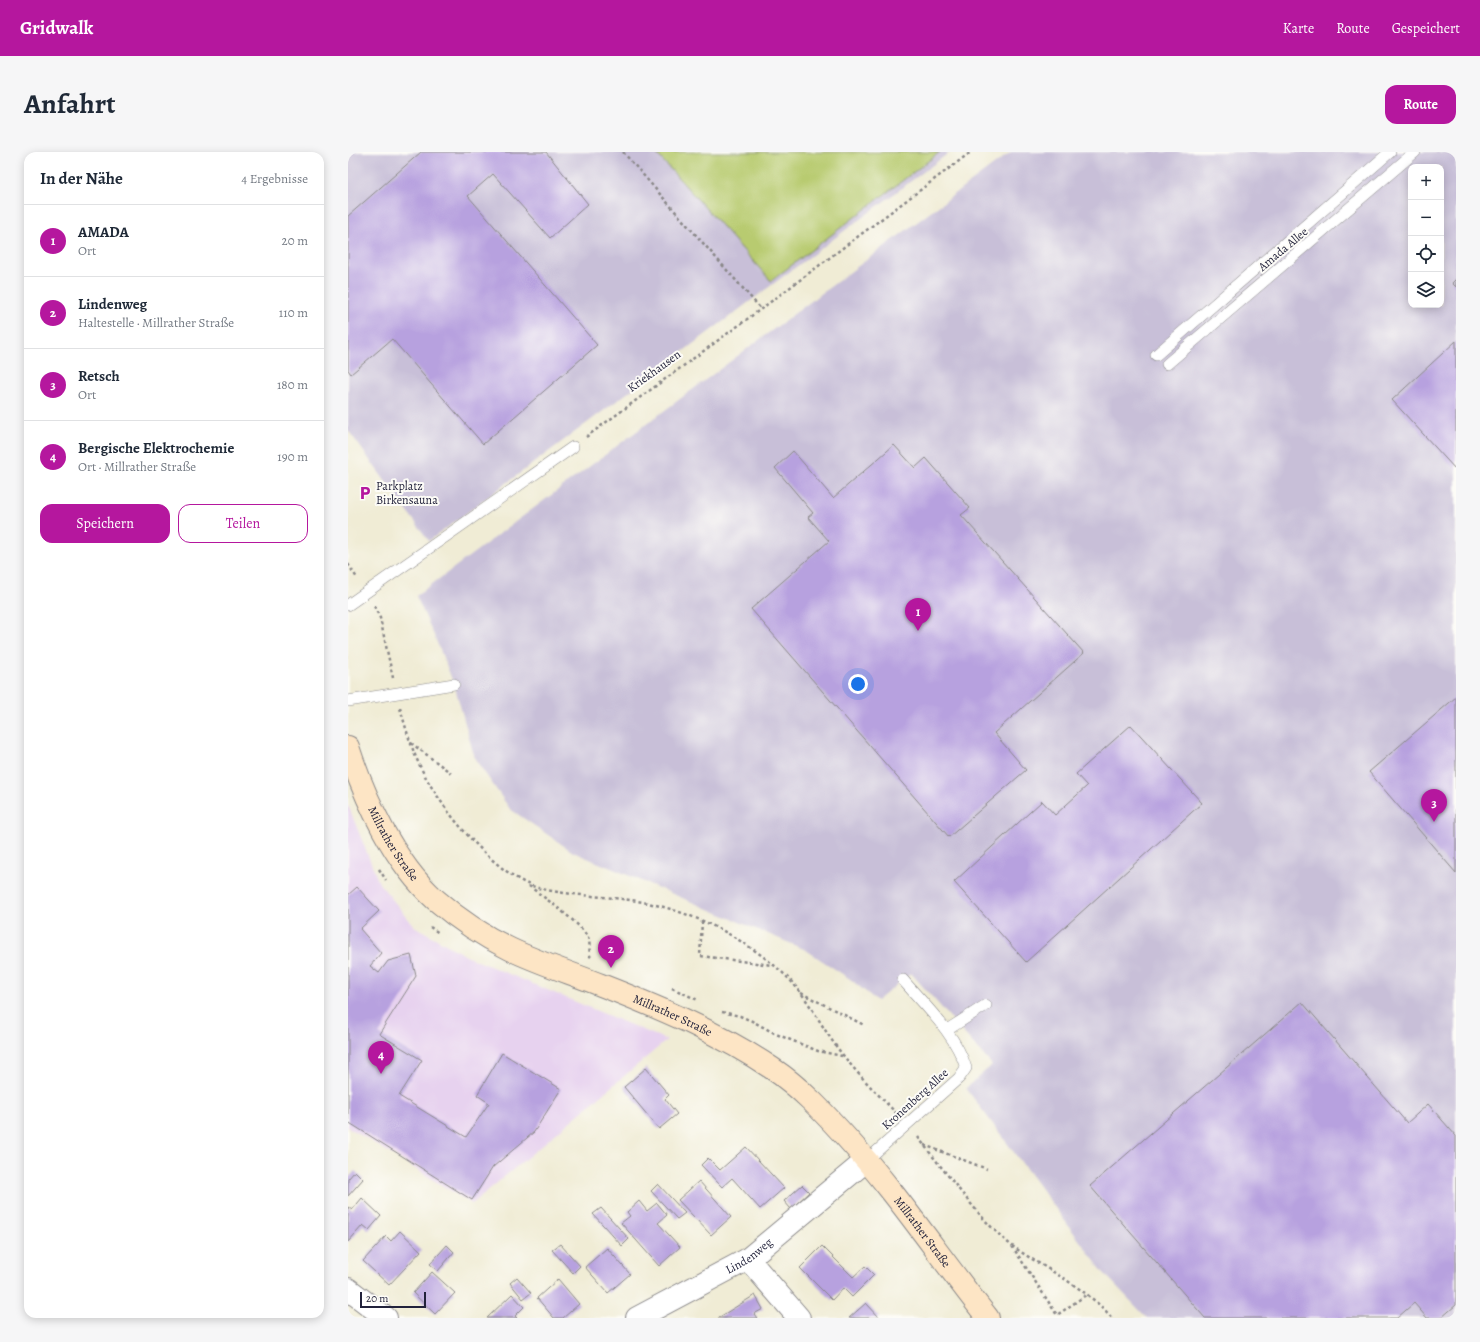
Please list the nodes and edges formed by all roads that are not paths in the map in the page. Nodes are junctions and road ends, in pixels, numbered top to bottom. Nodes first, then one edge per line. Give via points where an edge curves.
1 (1390, 152) edge
2 (1415, 152) edge
3 (1156, 355) dead end
4 (1167, 364) dead end
5 (573, 447) road end
6 (348, 605) edge
7 (454, 684) dead end
8 (348, 701) edge
9 (348, 746) edge
10 (903, 980) dead end
11 (986, 1005) dead end
12 (947, 1030) junction
13 (867, 1160) junction
14 (748, 1259) junction
15 (348, 1289) edge
16 (386, 1318) edge
17 (637, 1318) edge
18 (799, 1318) edge
19 (988, 1318) edge

1 - 3 lane, Amada Allee
2 - 4 lane, Amada Allee
5 - 6 lane
7 - 8 lane
9 - 13 main road, Millrather Straße via 367,798 394,848 411,873 451,912 511,950 616,991 726,1040 774,1070 801,1091
10 - 12 lane
11 - 12 lane
12 - 13 lane, Kronenberg Allee via 963,1057 966,1068 959,1078
13 - 14 street, Lindenweg
13 - 19 main road, Millrather Straße
14 - 17 street, Lindenweg
14 - 18 street
15 - 16 street

